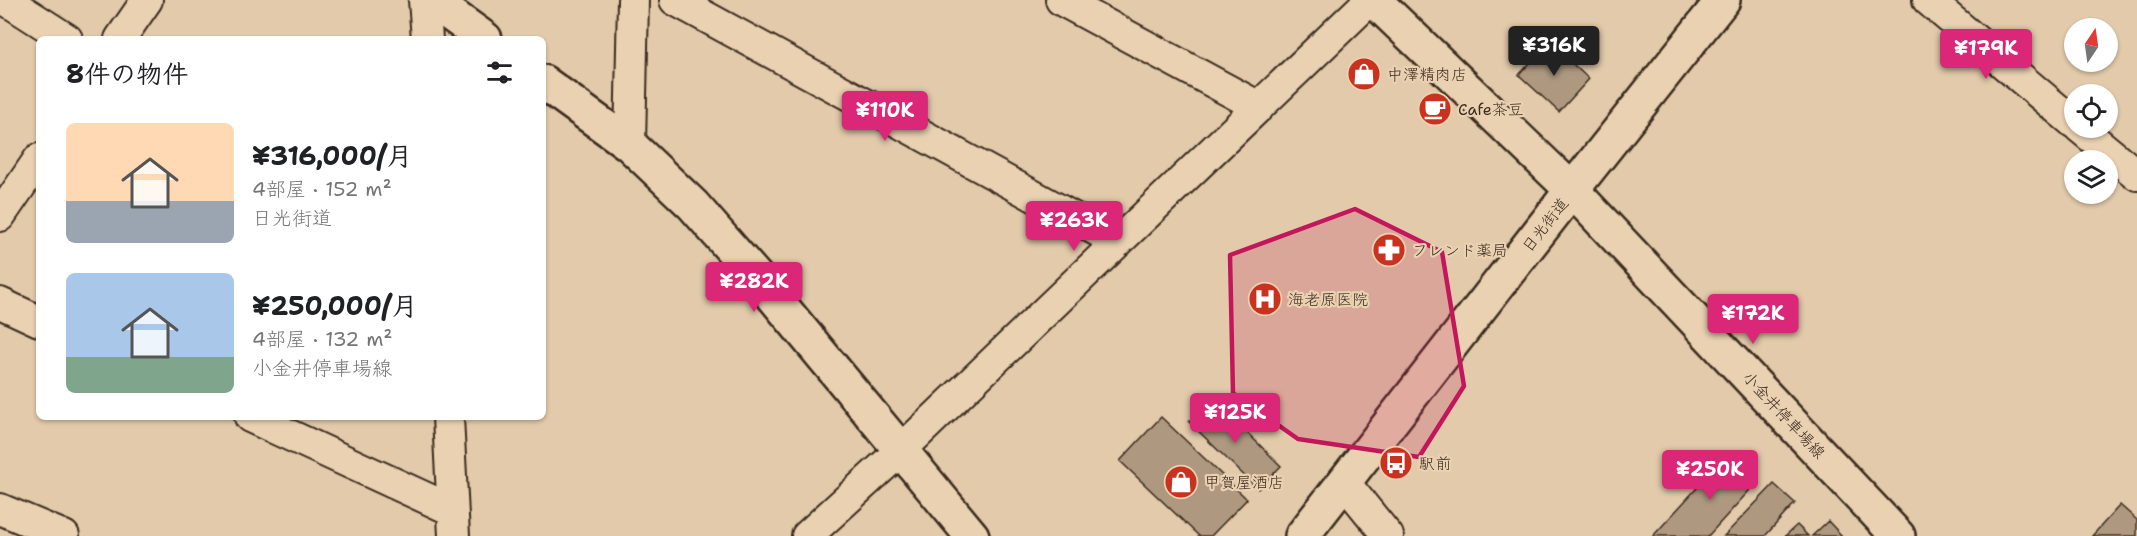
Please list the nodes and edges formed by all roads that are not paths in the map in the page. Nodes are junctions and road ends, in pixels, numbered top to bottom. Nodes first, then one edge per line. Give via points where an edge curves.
1 (6, 0) edge
2 (147, 0) edge
3 (424, 0) edge
4 (431, 0) edge
5 (633, 0) edge
6 (675, 0) edge
7 (1061, 0) edge
8 (1372, 0) edge
9 (1723, 0) edge
10 (1928, 0) edge
11 (62, 36) edge
12 (122, 36) edge
13 (427, 36) edge
14 (480, 36) edge
15 (546, 84) edge
16 (1259, 106) junction
17 (2064, 115) edge
18 (2092, 138) edge
19 (630, 145) junction
20 (36, 163) edge
21 (2137, 175) edge
22 (1572, 190) junction
23 (0, 216) edge
24 (1118, 242) junction
25 (0, 303) edge
26 (36, 320) edge
27 (256, 420) edge
28 (448, 420) edge
29 (900, 452) junction
30 (1345, 483) junction
31 (0, 509) edge
32 (453, 523) edge
33 (63, 536) edge
34 (807, 536) edge
35 (972, 536) edge
36 (1302, 536) edge
37 (1388, 536) edge
38 (1898, 536) edge

1 - 11 street
2 - 12 street
3 - 13 street
4 - 14 main road
5 - 19 street
6 - 24 street
7 - 16 street
8 - 16 street
8 - 22 main road, 小金井停車場線
9 - 22 main road, 日光街道
10 - 17 street
15 - 19 main road
16 - 24 street
18 - 21 street
19 - 29 main road via 693,205 774,296
20 - 23 street
22 - 30 main road, 日光街道
22 - 38 main road, 小金井停車場線
24 - 29 street
25 - 26 street
27 - 32 street
28 - 32 street
29 - 34 street
29 - 35 main road
30 - 36 main road, 日光街道
30 - 37 street
31 - 33 street

